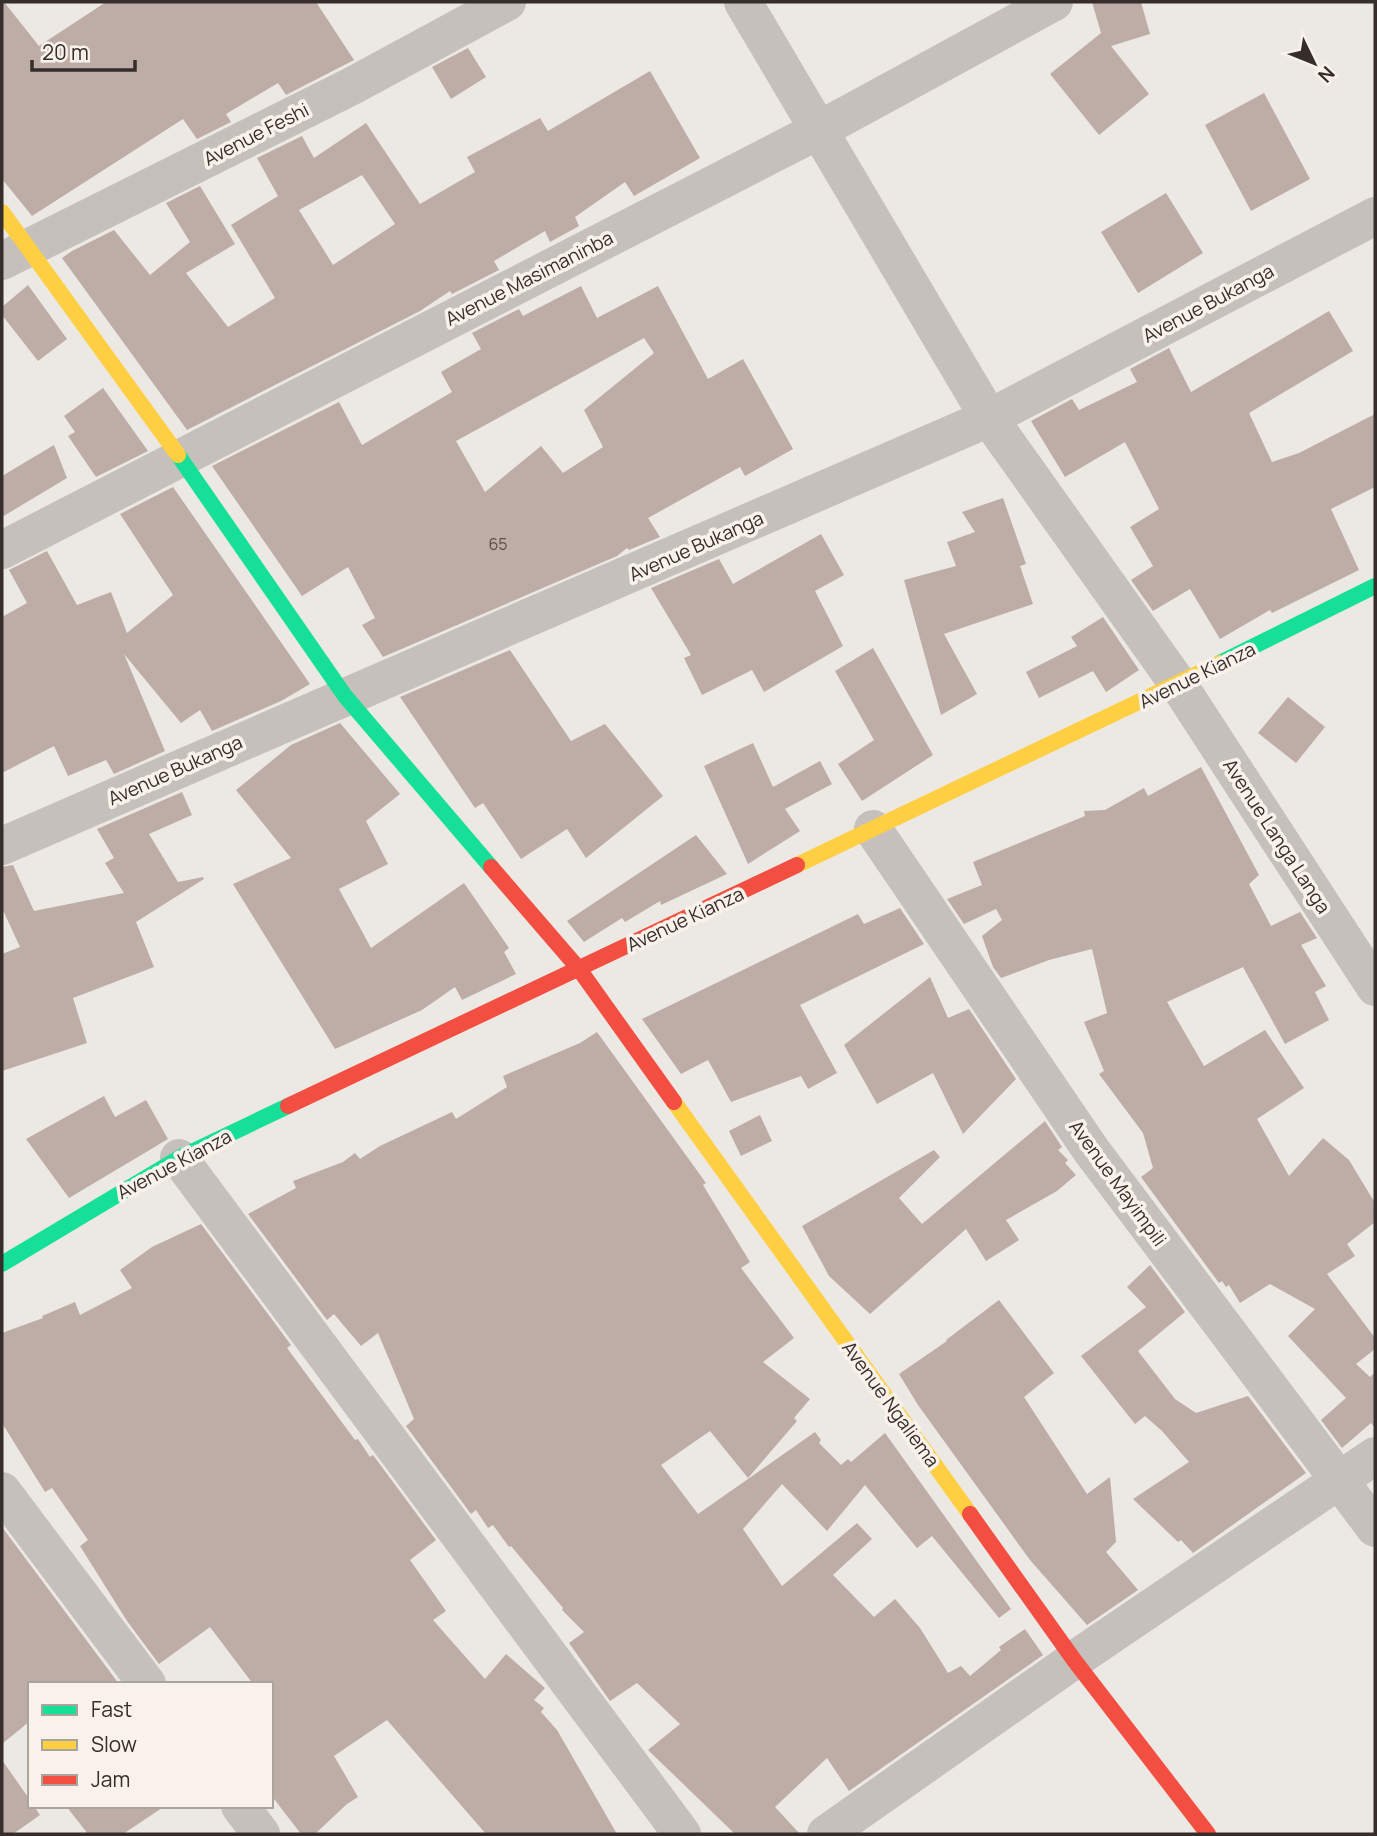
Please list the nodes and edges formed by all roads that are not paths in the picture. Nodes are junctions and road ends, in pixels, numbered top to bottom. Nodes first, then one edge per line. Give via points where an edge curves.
1 (507, 2) edge
2 (743, 2) edge
3 (1054, 2) edge
4 (819, 130) junction
5 (2, 212) edge
6 (1375, 216) edge
7 (15, 255) edge
8 (989, 418) junction
9 (180, 458) junction
10 (2, 551) edge
11 (1375, 586) edge
12 (1178, 684) junction
13 (345, 696) junction
14 (873, 829) junction
15 (2, 846) edge
16 (579, 969) junction
17 (1375, 987) edge
18 (179, 1158) junction
19 (2, 1264) edge
20 (1375, 1456) edge
21 (1339, 1481) junction
22 (2, 1491) edge
23 (1375, 1528) edge
24 (1074, 1660) junction
25 (145, 1682) edge
26 (242, 1808) edge
27 (261, 1834) edge
28 (682, 1834) edge
29 (826, 1834) edge
30 (1208, 1834) edge

1 - 7 street, Avenue Feshi via 352,86
2 - 4 street, Avenue Langa Langa
3 - 4 street, Avenue Masimaninba
4 - 8 street, Avenue Langa Langa
4 - 9 street, Avenue Masimaninba
5 - 7 street, Avenue Ngaliema
6 - 8 street, Avenue Bukanga
7 - 9 street, Avenue Ngaliema
8 - 12 street, Avenue Langa Langa
8 - 13 street, Avenue Bukanga
9 - 10 street, Avenue Masimaninba
9 - 13 street, Avenue Ngaliema
11 - 12 street, Avenue Kianza
12 - 14 street, Avenue Kianza
12 - 17 street, Avenue Langa Langa
13 - 15 street, Avenue Bukanga
13 - 16 street, Avenue Ngaliema
14 - 16 street, Avenue Kianza
14 - 21 street, Avenue Mayimpili via 1091,1150
16 - 18 street, Avenue Kianza
16 - 24 street, Avenue Ngaliema
18 - 19 street, Avenue Kianza
18 - 28 street
20 - 21 street
21 - 23 street, Avenue Mayimpili
21 - 24 street
22 - 25 street
24 - 29 street
24 - 30 street, Avenue Ngaliema
26 - 27 street

